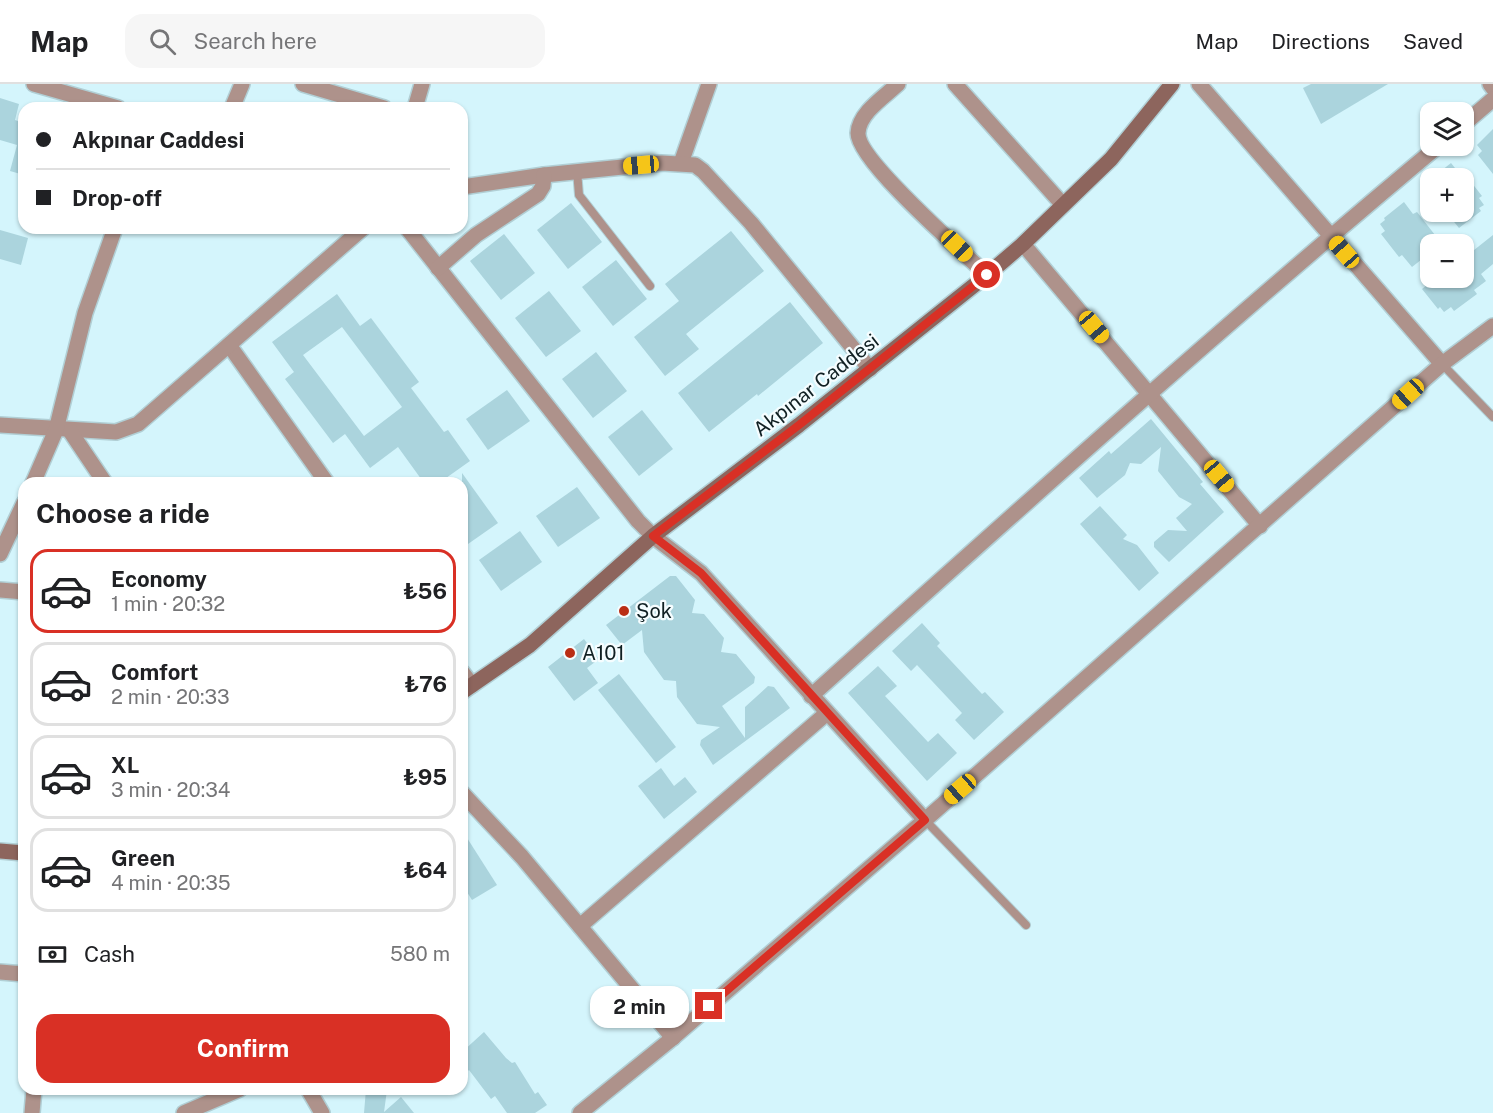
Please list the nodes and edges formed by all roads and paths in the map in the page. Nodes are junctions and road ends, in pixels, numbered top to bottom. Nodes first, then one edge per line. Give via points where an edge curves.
1 (34, 84) edge
2 (242, 84) edge
3 (303, 84) edge
4 (422, 84) edge
5 (709, 84) edge
6 (898, 84) edge
7 (955, 84) edge
8 (1172, 84) edge
9 (1199, 84) edge
10 (1490, 84) edge
11 (1493, 88) edge
12 (1493, 99) edge
13 (97, 102) edge
14 (234, 102) edge
15 (364, 102) edge
16 (417, 102) edge
17 (1474, 115) edge
18 (1426, 156) edge
19 (681, 163) junction
20 (577, 171) junction
21 (544, 175) junction
22 (468, 186) edge
23 (1063, 205) junction
24 (113, 234) edge
25 (356, 234) edge
26 (412, 234) edge
27 (1330, 236) junction
28 (1023, 244) junction
29 (438, 268) junction
30 (987, 275) junction
31 (650, 286) dead end
32 (1493, 326) edge
33 (229, 345) junction
34 (1442, 364) junction
35 (870, 369) junction
36 (1150, 394) junction
37 (1493, 417) edge
38 (0, 425) edge
39 (63, 430) junction
40 (36, 477) edge
41 (100, 477) edge
42 (323, 477) edge
43 (18, 516) edge
44 (1260, 526) junction
45 (653, 536) junction
46 (0, 554) edge
47 (0, 590) edge
48 (18, 592) edge
49 (468, 687) edge
50 (812, 696) junction
51 (827, 713) junction
52 (468, 801) edge
53 (925, 820) junction
54 (0, 851) edge
55 (18, 853) edge
56 (1026, 925) dead end
57 (580, 926) junction
58 (0, 972) edge
59 (18, 974) edge
60 (673, 1038) junction
61 (34, 1095) edge
62 (226, 1095) edge
63 (312, 1095) edge
64 (32, 1113) edge
65 (184, 1113) edge
66 (322, 1113) edge
67 (580, 1113) edge

1 - 13 street
2 - 14 street
3 - 15 street
4 - 16 street
5 - 19 street
6 - 30 street via 861,120 861,147 880,172
7 - 23 street
8 - 23 street, Akpınar Caddesi via 1111,159
9 - 27 street
10 - 11 street
12 - 17 street
18 - 27 street
19 - 20 street
19 - 35 street via 703,171
20 - 21 street
20 - 31 lane via 579,195
21 - 22 street
21 - 29 street via 538,194 476,235
23 - 28 street, Akpınar Caddesi
24 - 39 street via 85,313
25 - 33 street
26 - 29 street
27 - 34 street
27 - 36 street
28 - 30 street, Akpınar Caddesi
28 - 36 street
29 - 45 street
30 - 35 street, Akpınar Caddesi
32 - 34 street
33 - 39 street via 138,424 116,432
33 - 42 street
34 - 37 lane
34 - 44 street
35 - 45 street, Akpınar Caddesi
36 - 44 street
36 - 50 street
38 - 39 street
39 - 40 street
39 - 41 street
43 - 46 street
44 - 53 street
45 - 49 street, Akpınar Caddesi via 530,645
45 - 50 street via 701,573
47 - 48 street
50 - 51 street
51 - 53 street
51 - 57 street
52 - 57 street
53 - 56 lane
53 - 60 street
54 - 55 street
57 - 60 street
58 - 59 street
60 - 67 street
61 - 64 street
62 - 65 street
63 - 66 street

